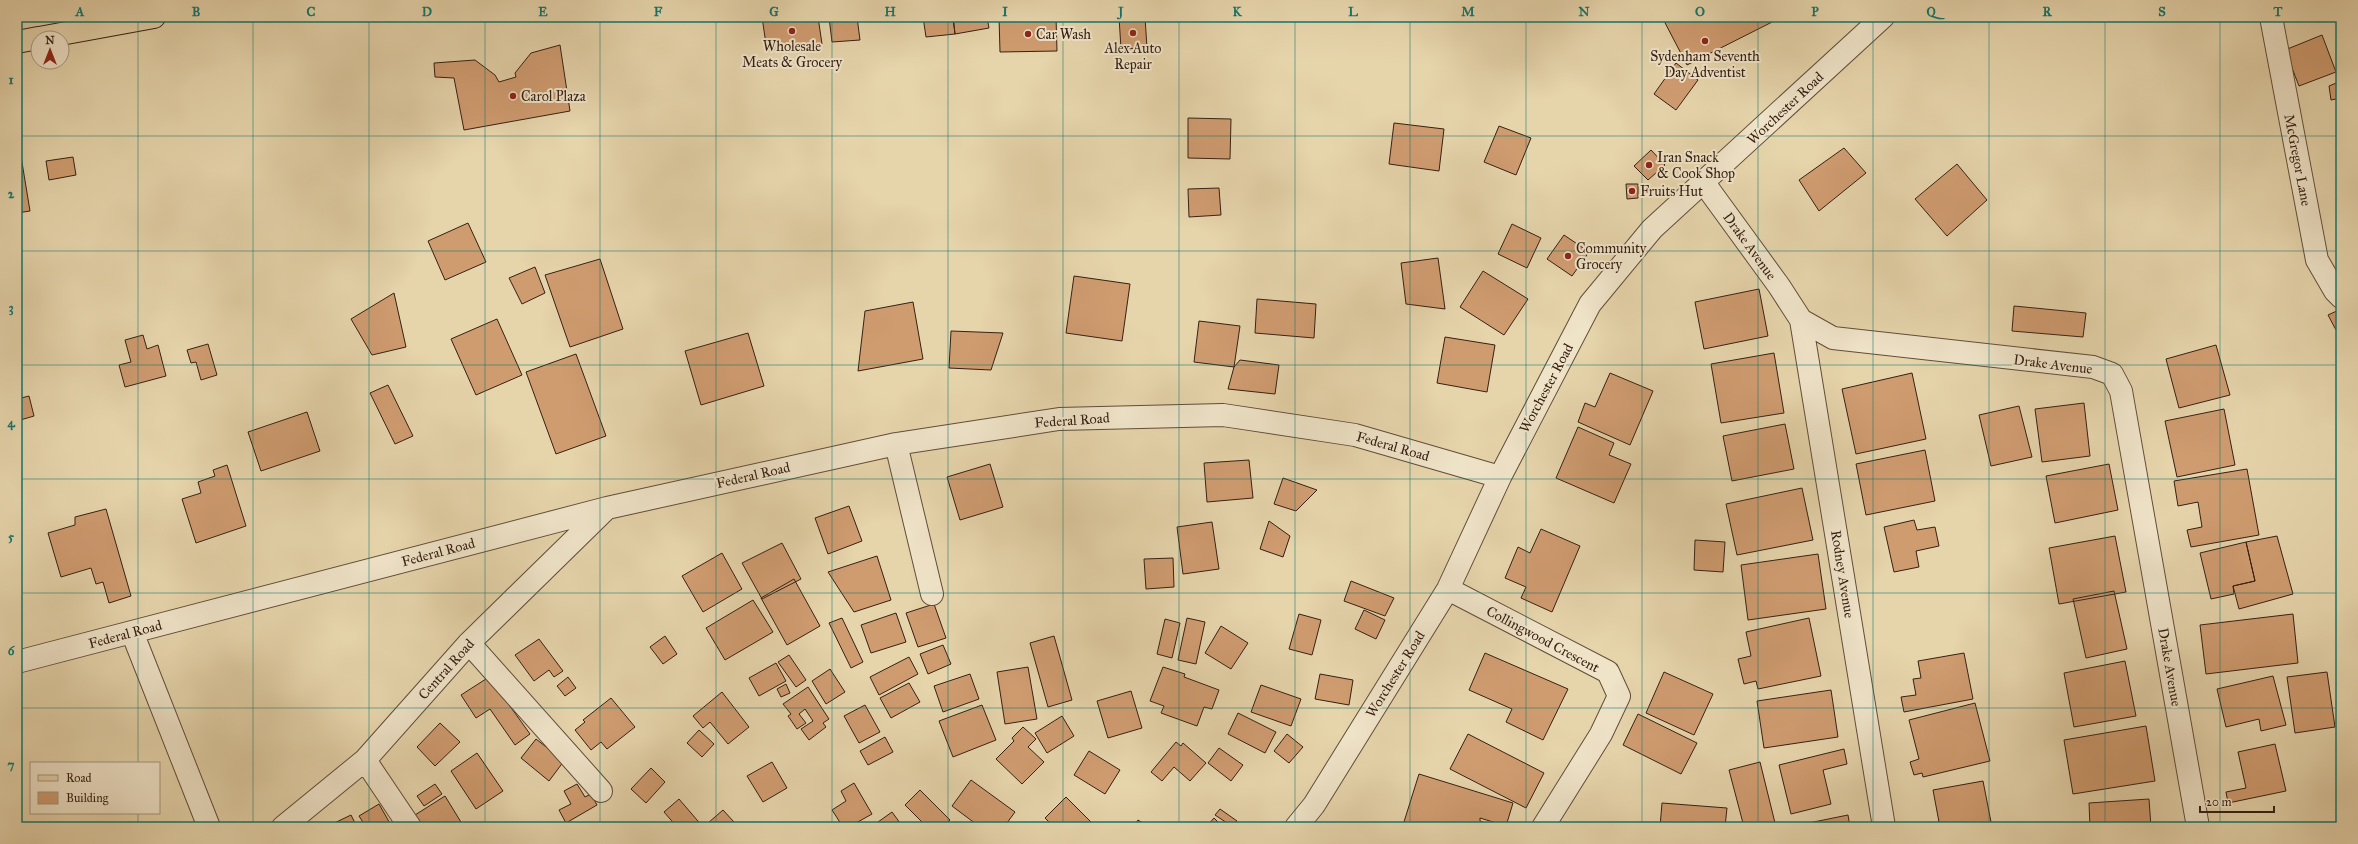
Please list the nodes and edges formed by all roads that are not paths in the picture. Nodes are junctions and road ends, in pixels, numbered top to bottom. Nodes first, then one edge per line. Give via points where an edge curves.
1 (154, 17) edge
2 (1883, 17) edge
3 (2271, 17) edge
4 (70, 32) edge
5 (30, 40) edge
6 (17, 42) edge
7 (1704, 183) junction
8 (2341, 296) edge
9 (1801, 320) junction
10 (896, 444) junction
11 (1500, 477) junction
12 (607, 508) junction
13 (1448, 589) junction
14 (932, 594) dead end
15 (132, 632) junction
16 (469, 642) junction
17 (17, 662) edge
18 (365, 760) junction
19 (601, 791) dead end
20 (209, 827) edge
21 (283, 827) edge
22 (410, 827) edge
23 (1296, 827) edge
24 (1543, 827) edge
25 (1884, 827) edge
26 (2198, 827) edge

1 - 4 main road
2 - 7 street, Worchester Road
3 - 8 street, McGregor Lane via 2317,260 2335,291
5 - 6 main road
7 - 9 street, Drake Avenue
7 - 11 street, Worchester Road via 1652,228 1590,304
9 - 25 street, Rodney Avenue
9 - 26 street, Drake Avenue via 1833,338 2093,367 2112,374 2121,391
10 - 11 street, Federal Road via 1059,419 1223,415 1355,435
10 - 12 street, Federal Road
10 - 14 street
11 - 13 street, Worchester Road
12 - 15 street, Federal Road
12 - 16 street, Central Road
13 - 23 street, Worchester Road via 1314,805
13 - 24 street, Collingwood Crescent via 1608,672 1619,696 1601,734
15 - 17 street, Federal Road
15 - 20 street
16 - 18 street, Central Road
16 - 19 street
18 - 21 street, Central Road
18 - 22 street

